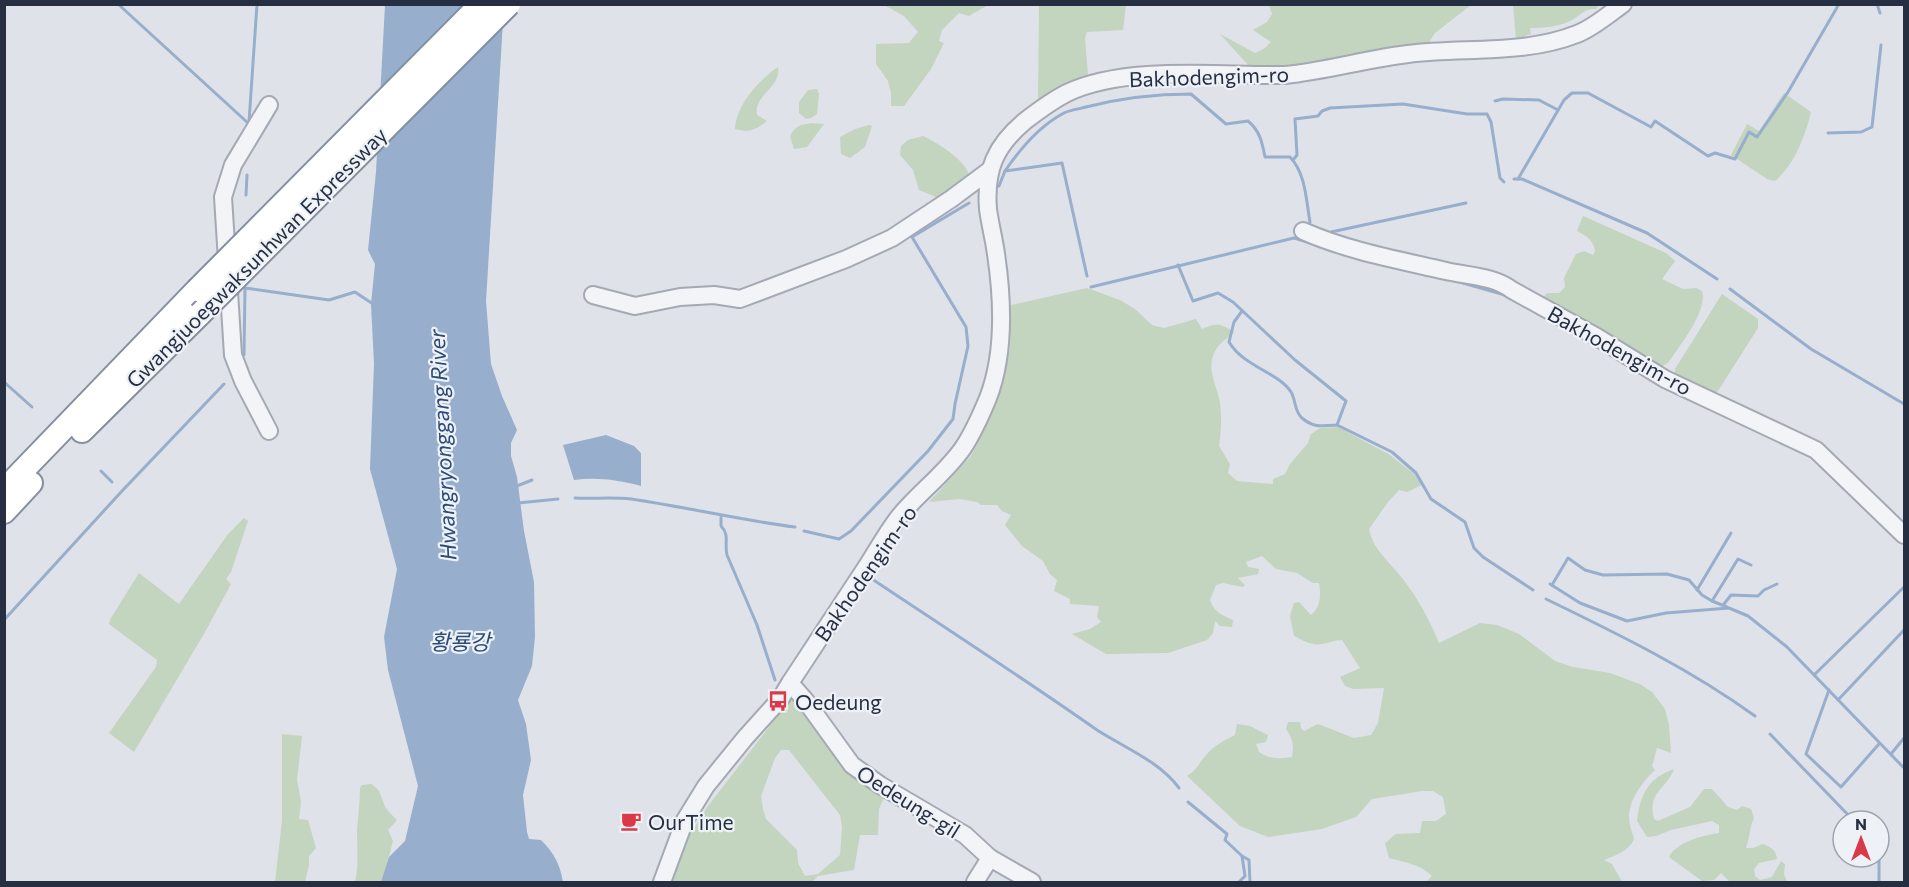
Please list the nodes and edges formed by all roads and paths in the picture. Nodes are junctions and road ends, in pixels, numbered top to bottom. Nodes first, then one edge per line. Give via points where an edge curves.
1 (481, 4) edge
2 (509, 4) edge
3 (1623, 4) edge
4 (269, 105) dead end
5 (990, 170) junction
6 (1303, 231) dead end
7 (593, 295) dead end
8 (269, 431) dead end
9 (35, 469) junction
10 (4, 490) edge
11 (4, 512) edge
12 (1905, 535) edge
13 (790, 683) junction
14 (990, 858) junction
15 (662, 882) edge
16 (975, 882) edge
17 (1032, 882) edge

1 - 9 highway, Gwangjuoegwaksunhwan Expressway, bridge via 197,290
2 - 9 highway, Gwangjuoegwaksunhwan Expressway, bridge via 200,314
3 - 5 street, Bakhodengim-ro via 1579,34 1518,47 1407,54 1305,73 1159,74 1095,84 1068,93 1034,114 1000,147
4 - 8 street via 233,165 223,197 233,355
5 - 7 street via 892,238 740,299 714,295 680,297 635,306
5 - 13 street, Bakhodengim-ro via 988,209 996,255 1001,336 999,364 987,401 964,447 899,518
6 - 12 street, Bakhodengim-ro via 1448,272 1502,282 1665,379 1816,450
9 - 10 highway, Gwangjuoegwaksunhwan Expressway
9 - 11 highway, Gwangjuoegwaksunhwan Expressway
13 - 14 street, Oedeung-gil via 852,765 965,835
13 - 15 street, Bakhodengim-ro via 782,698 706,786 686,820
14 - 16 street
14 - 17 street, Oedeung-gil

